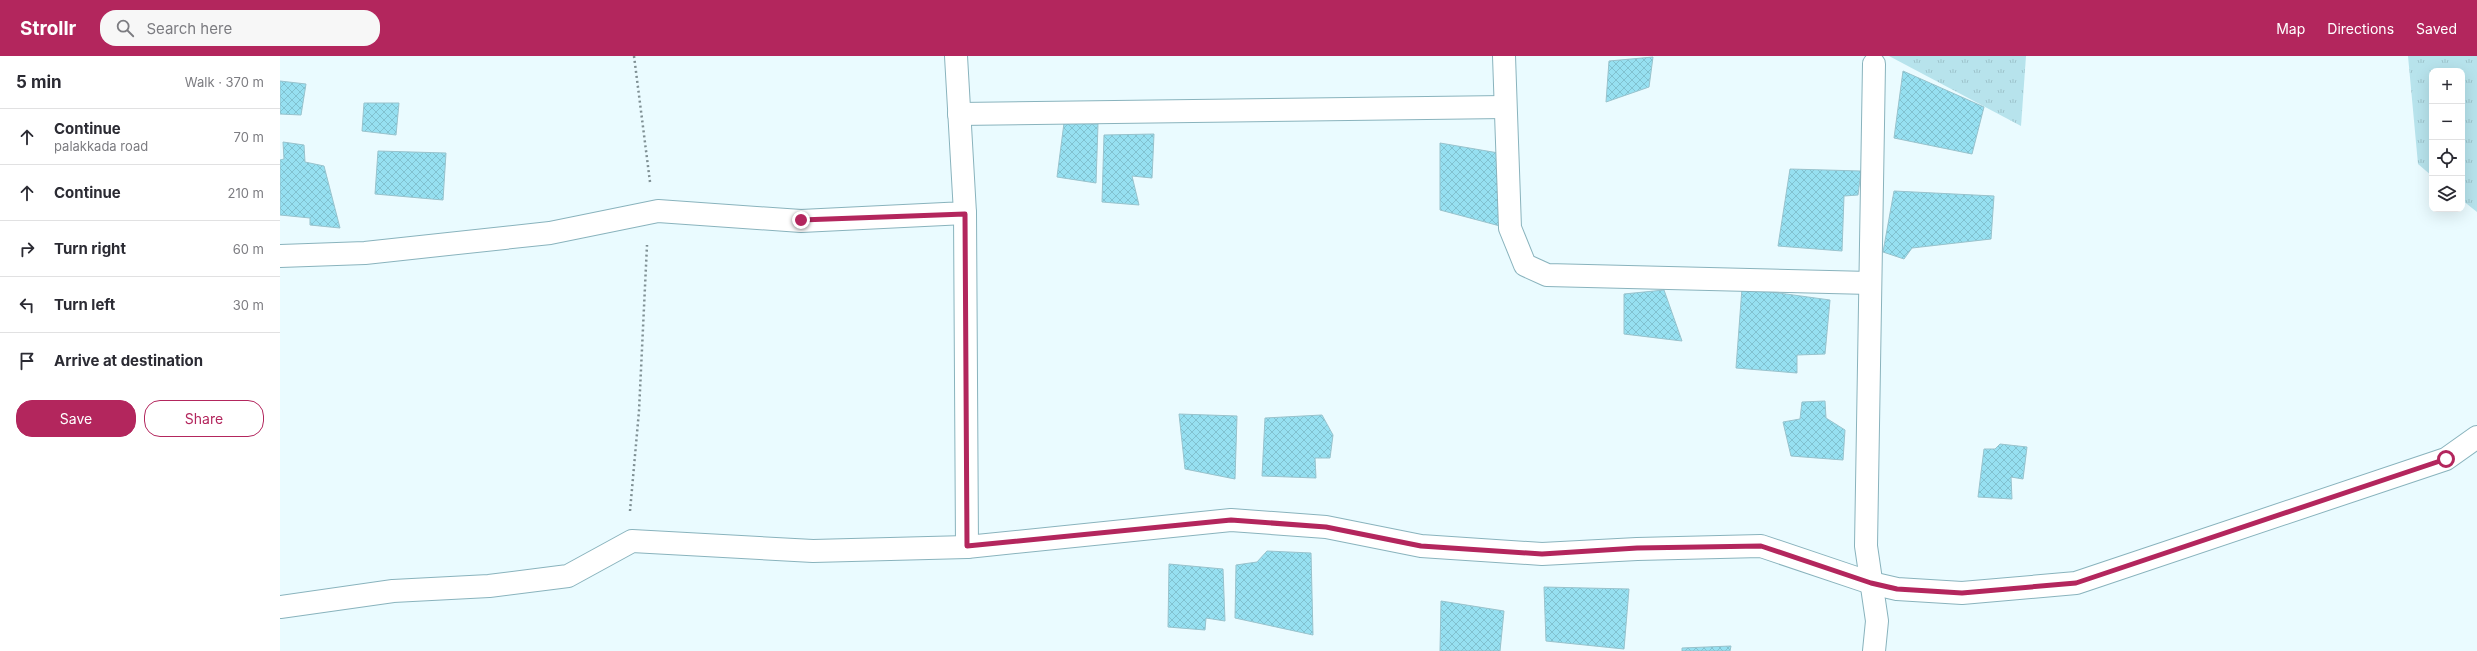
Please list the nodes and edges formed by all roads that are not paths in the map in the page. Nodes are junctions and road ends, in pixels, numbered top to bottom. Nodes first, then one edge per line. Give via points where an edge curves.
1 (956, 56) edge
2 (1504, 56) edge
3 (1874, 64) dead end
4 (1505, 107) junction
5 (959, 114) junction
6 (965, 214) junction
7 (280, 256) edge
8 (1870, 283) junction
9 (2477, 437) edge
10 (967, 546) junction
11 (1871, 583) junction
12 (280, 607) edge
13 (1874, 651) edge

1 - 5 street
2 - 4 street
3 - 8 street
4 - 5 street
4 - 8 street via 1510,228 1525,265 1547,275
5 - 6 street
6 - 7 street via 801,220 658,210 550,233 365,253
6 - 10 street
8 - 11 street via 1866,546
9 - 11 street via 2446,459 2076,583 1962,593 1897,589
10 - 11 street via 1231,520 1326,527 1421,546 1542,554 1637,548 1761,546
10 - 12 street via 813,551 632,541 568,576 489,586 393,591
11 - 13 street via 1877,622

